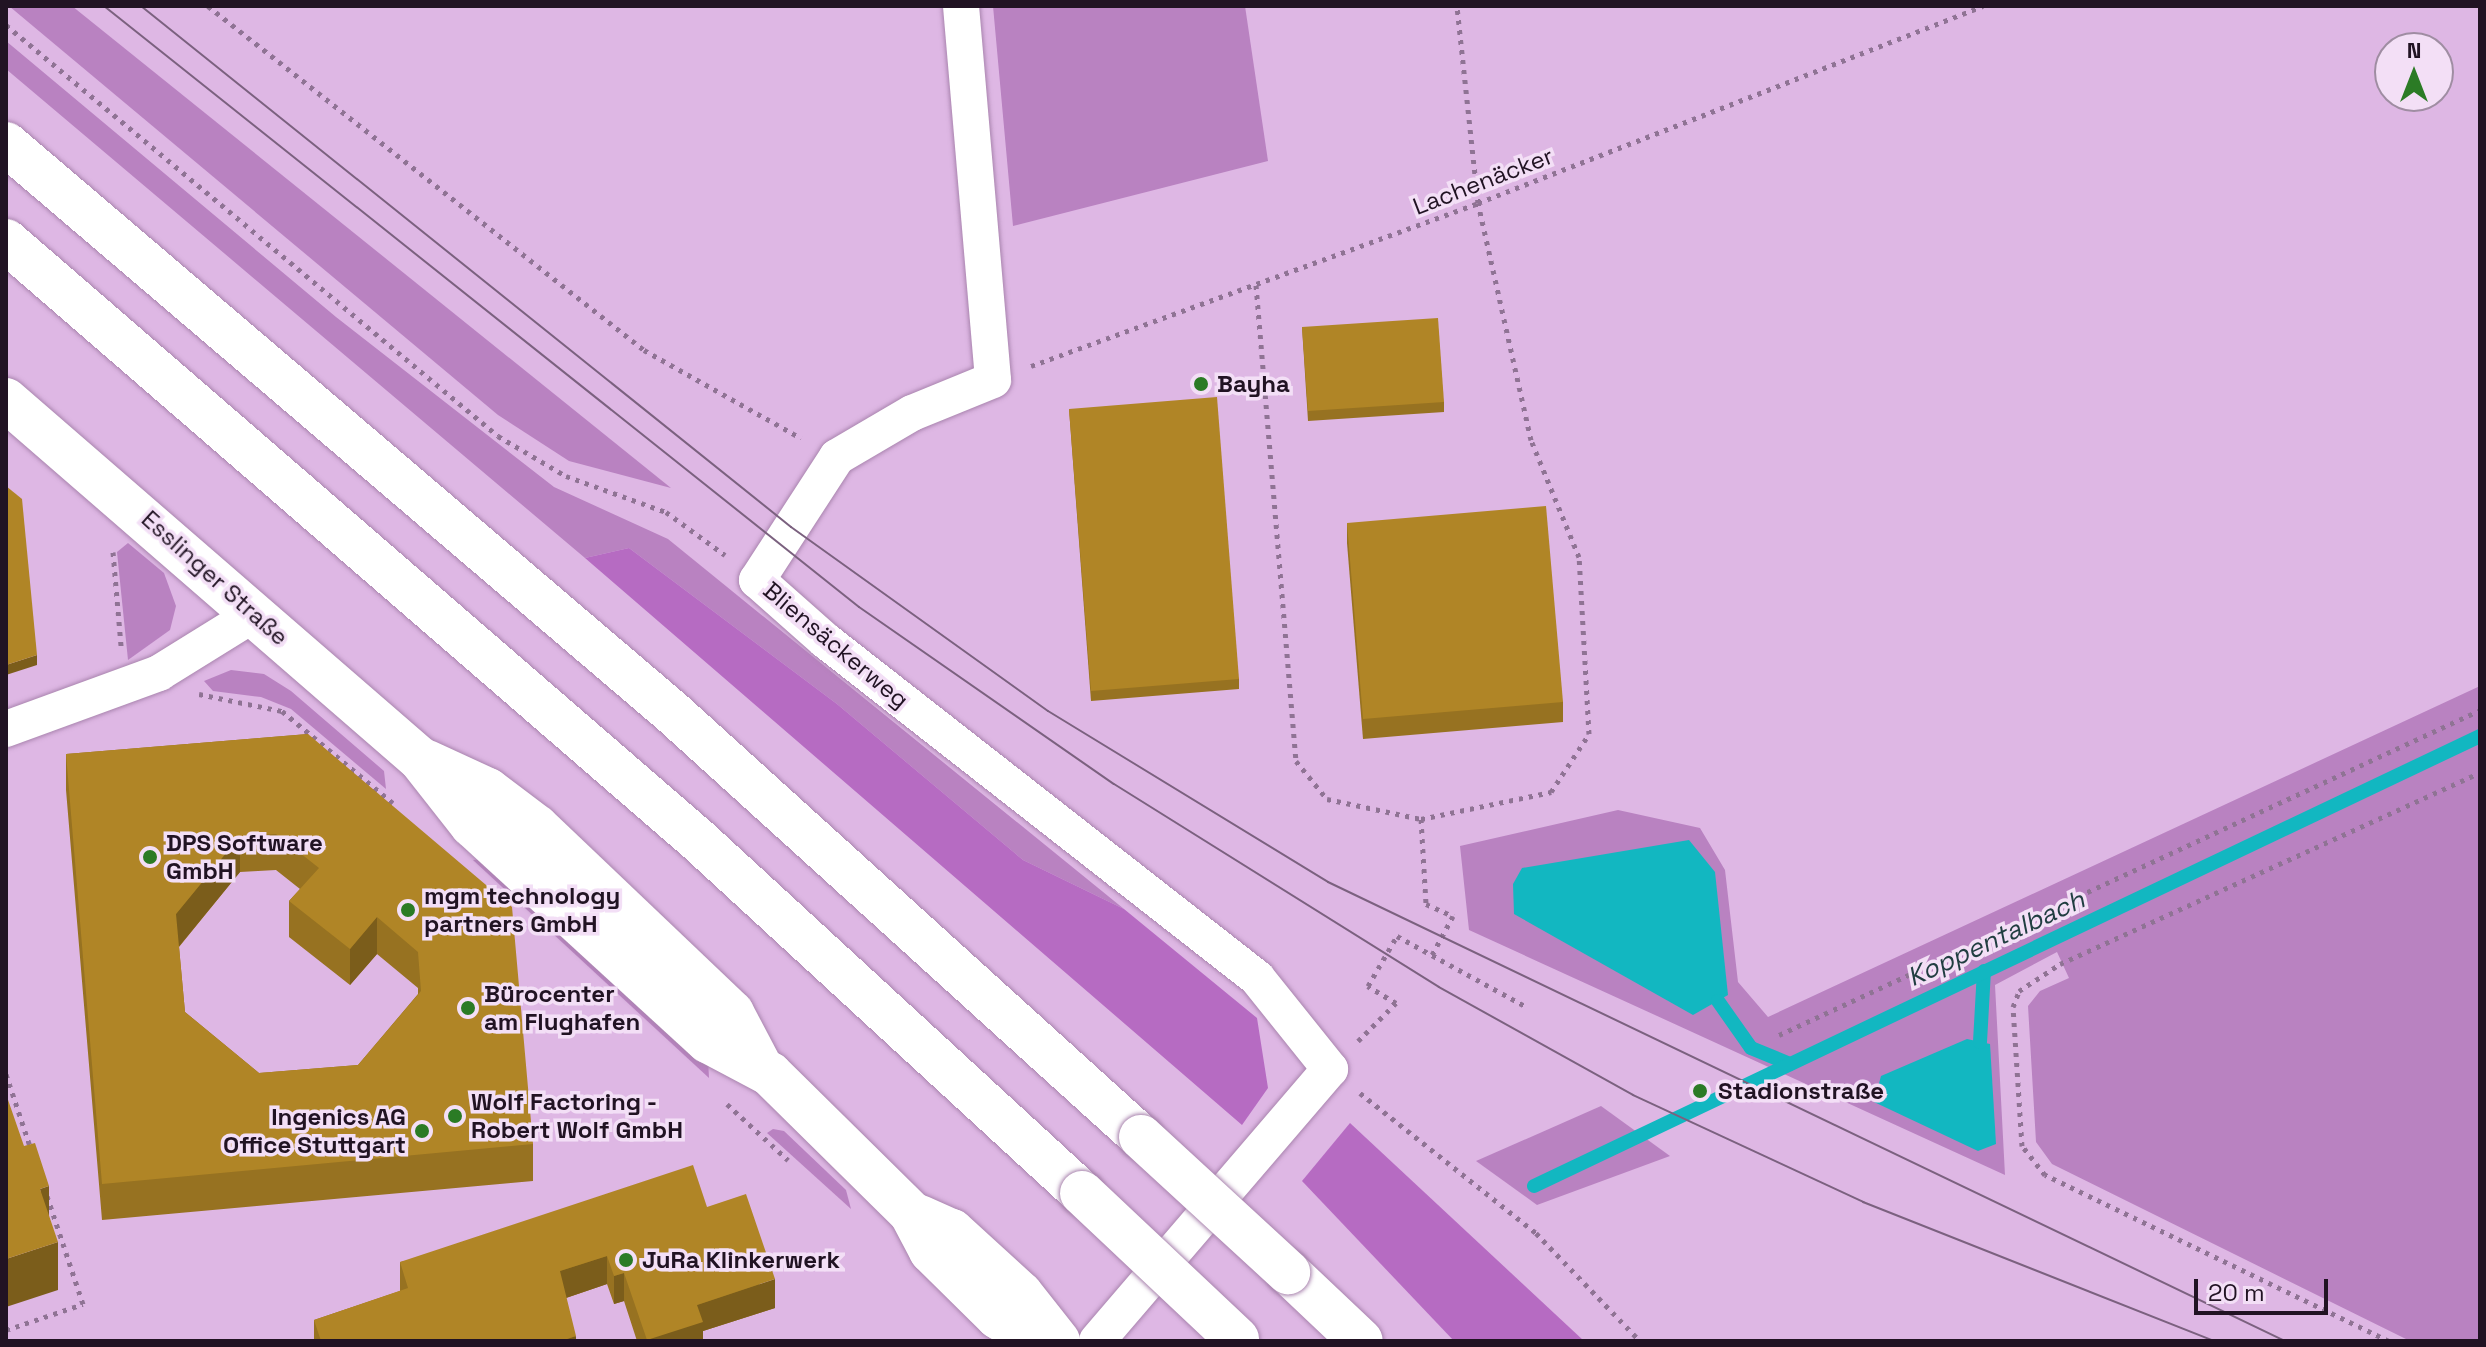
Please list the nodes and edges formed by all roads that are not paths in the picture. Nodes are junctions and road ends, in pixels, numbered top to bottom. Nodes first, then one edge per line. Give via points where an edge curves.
1 (961, 6) edge
2 (6, 144) edge
3 (6, 241) edge
4 (6, 400) edge
5 (254, 614) junction
6 (6, 729) edge
7 (911, 1213) junction
8 (1238, 1340) edge
9 (1037, 1341) edge
10 (1058, 1341) edge
11 (1097, 1341) edge
12 (1361, 1341) edge

1 - 11 street, Bliensäckerweg via 993,380 912,413 837,457 757,580 826,641 1257,978 1330,1069
2 - 12 main road, bridge via 674,714
3 - 8 main road, bridge via 698,840
4 - 5 main road, Esslinger Straße
5 - 6 street via 195,653 124,687
5 - 7 main road, Esslinger Straße via 420,759 472,825 708,1041 760,1066
7 - 9 main road, Esslinger Straße via 931,1251 998,1317
7 - 10 main road, Esslinger Straße via 952,1231 1021,1294

